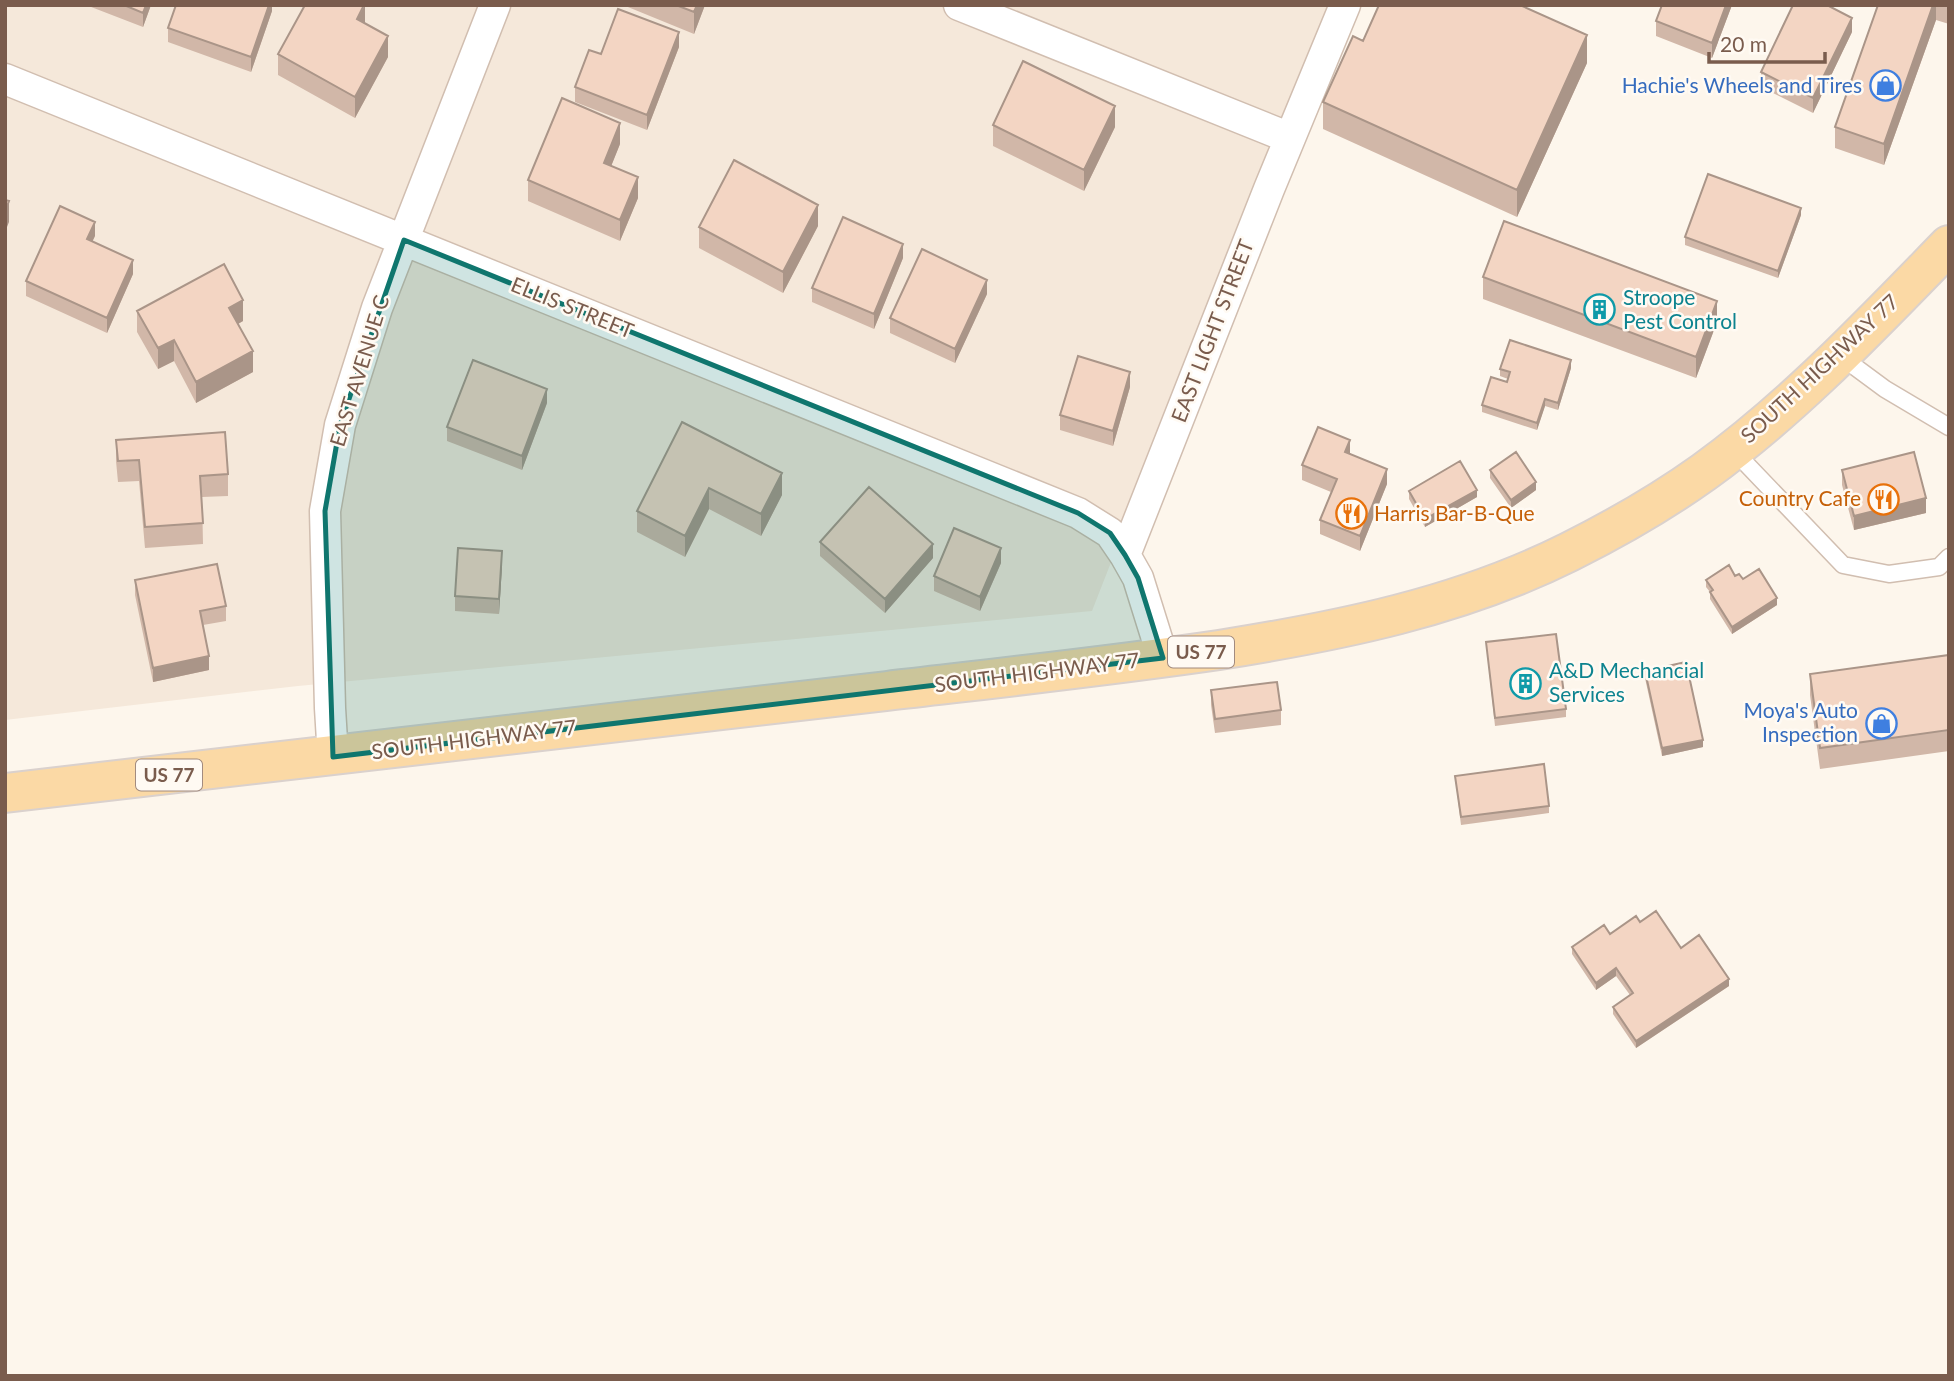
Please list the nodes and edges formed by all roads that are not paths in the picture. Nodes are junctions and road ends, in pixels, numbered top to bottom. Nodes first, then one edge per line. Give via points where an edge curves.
1 (495, 5) edge
2 (959, 5) edge
3 (1345, 5) edge
4 (5, 79) edge
5 (1290, 138) junction
6 (404, 240) junction
7 (1949, 245) edge
8 (1839, 355) junction
9 (1949, 427) edge
10 (1732, 449) junction
11 (1125, 555) junction
12 (1949, 557) edge
13 (1163, 658) junction
14 (333, 757) junction
15 (5, 793) edge

1 - 6 street, EAST AVENUE C
2 - 5 street
3 - 5 street, EAST LIGHT STREET
4 - 6 street, ELLIS STREET
5 - 11 street, EAST LIGHT STREET
6 - 11 street, ELLIS STREET via 1078,513 1110,533
6 - 14 street, EAST AVENUE C via 340,425 325,511
7 - 8 main road, SOUTH HIGHWAY 77 / US 77
8 - 9 lane
8 - 10 main road, SOUTH HIGHWAY 77 / US 77 via 1775,416
10 - 12 lane via 1843,565 1889,574 1939,567
10 - 13 main road, SOUTH HIGHWAY 77 / US 77 via 1634,517 1500,583 1382,620
11 - 13 street via 1139,578
13 - 14 main road, SOUTH HIGHWAY 77 / US 77
14 - 15 main road, SOUTH HIGHWAY 77 / US 77

